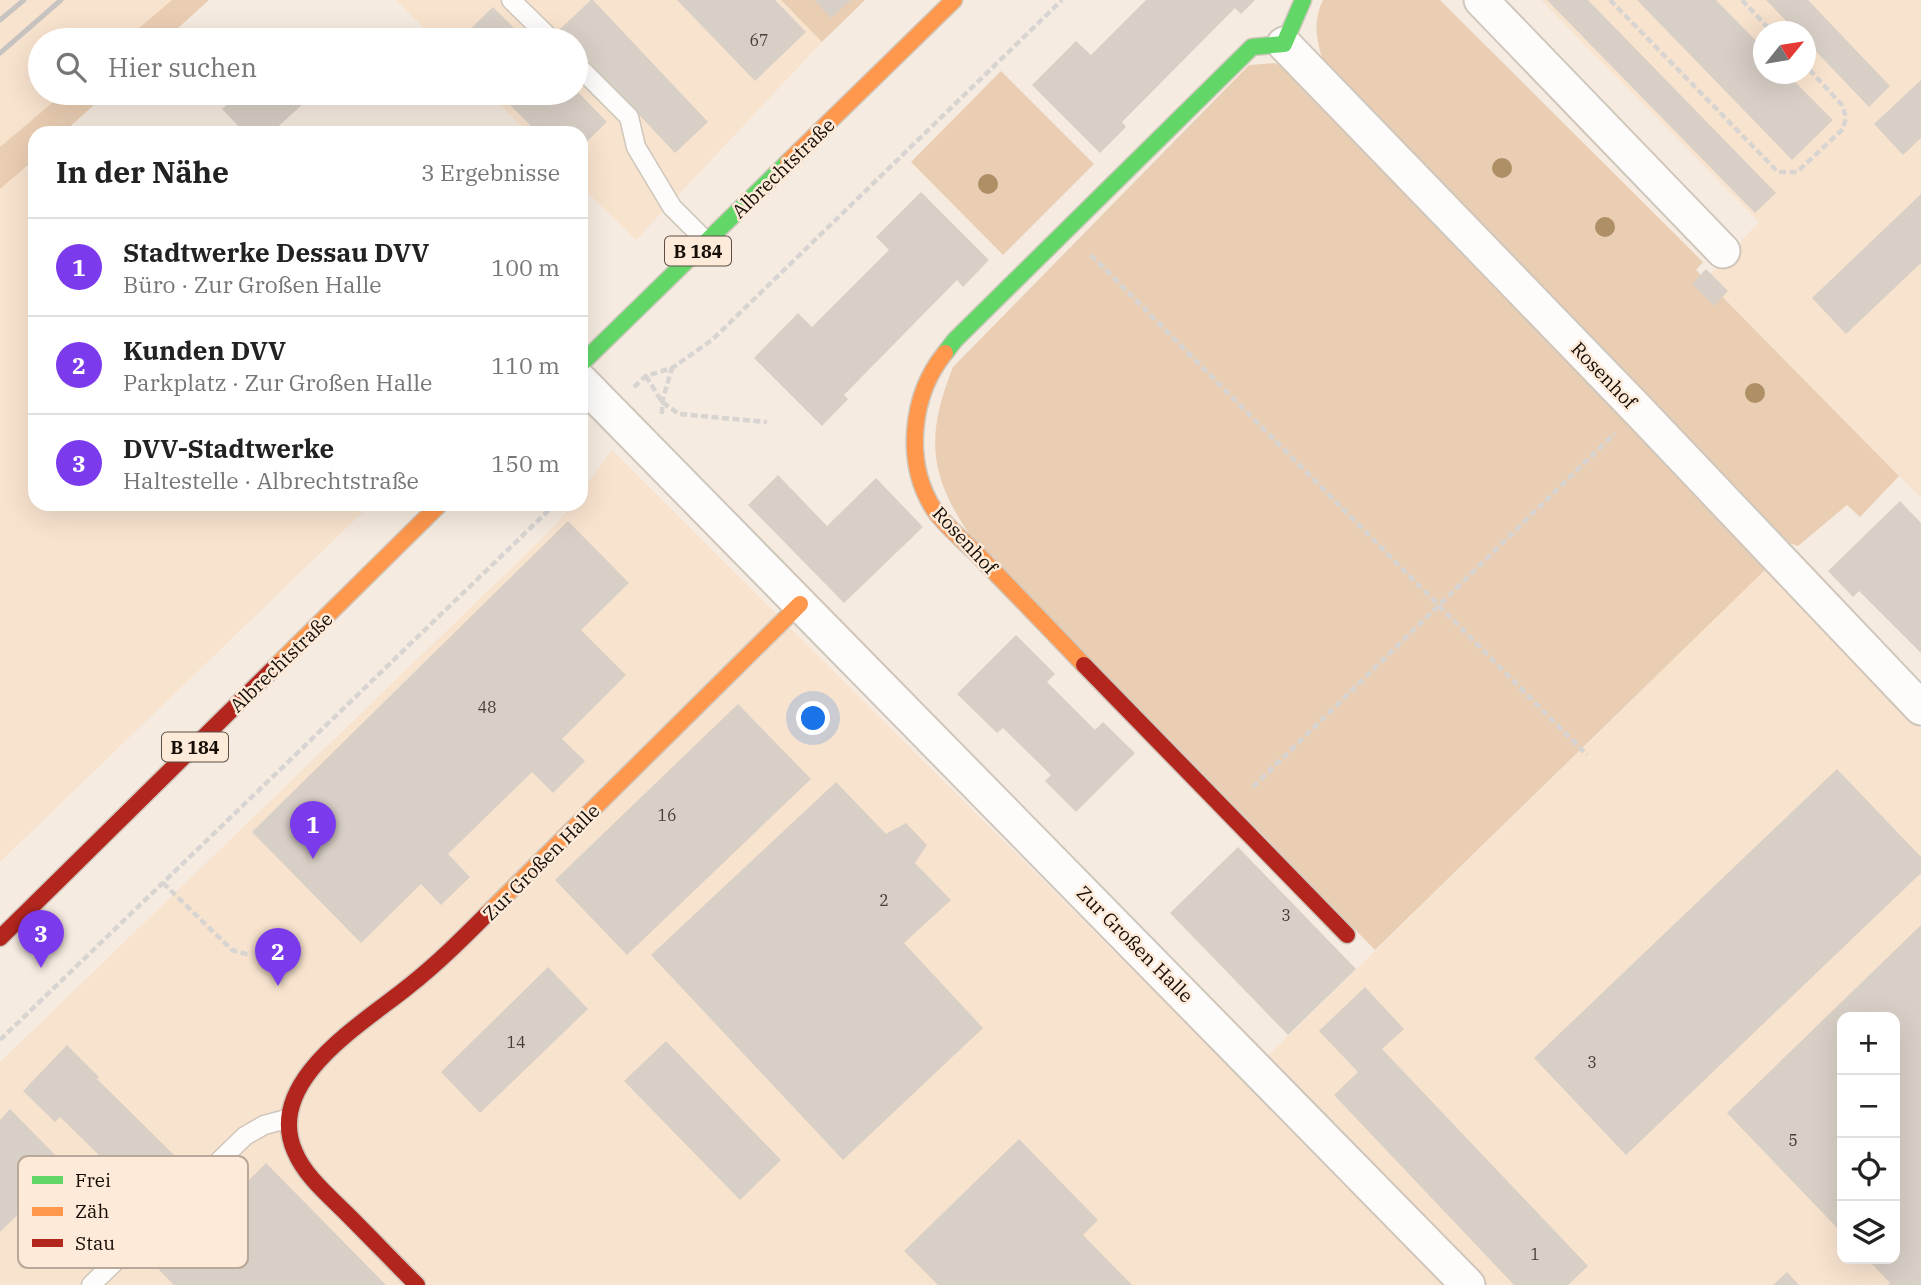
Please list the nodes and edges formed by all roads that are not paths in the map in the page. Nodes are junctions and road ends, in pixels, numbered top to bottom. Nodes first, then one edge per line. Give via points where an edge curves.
1 (511, 0) edge
2 (954, 0) edge
3 (1303, 0) edge
4 (1481, 0) edge
5 (540, 28) edge
6 (1284, 44) junction
7 (588, 76) edge
8 (707, 242) junction
9 (1723, 251) dead end
10 (588, 357) edge
11 (588, 388) edge
12 (433, 511) edge
13 (800, 604) junction
14 (1921, 708) edge
15 (1347, 935) dead end
16 (0, 938) edge
17 (288, 1119) junction
18 (224, 1156) edge
19 (109, 1268) edge
20 (91, 1285) edge
21 (416, 1285) edge
22 (1468, 1285) edge

1 - 5 lane
2 - 8 street, Albrechtstraße / B 184
3 - 6 street
4 - 9 street
6 - 14 street, Rosenhof
6 - 15 street, Rosenhof via 1252,47 954,340 936,364 920,399 916,471 933,509
7 - 8 lane via 629,117 636,147 672,207
8 - 10 street, Albrechtstraße / B 184
11 - 13 street, Zur Großen Halle
12 - 16 street, Albrechtstraße / B 184
13 - 17 street, Zur Großen Halle via 463,939 321,1059 295,1091
13 - 22 street, Zur Großen Halle
17 - 18 lane via 245,1136
17 - 21 street, Zur Großen Halle via 292,1148 308,1175
19 - 20 lane

